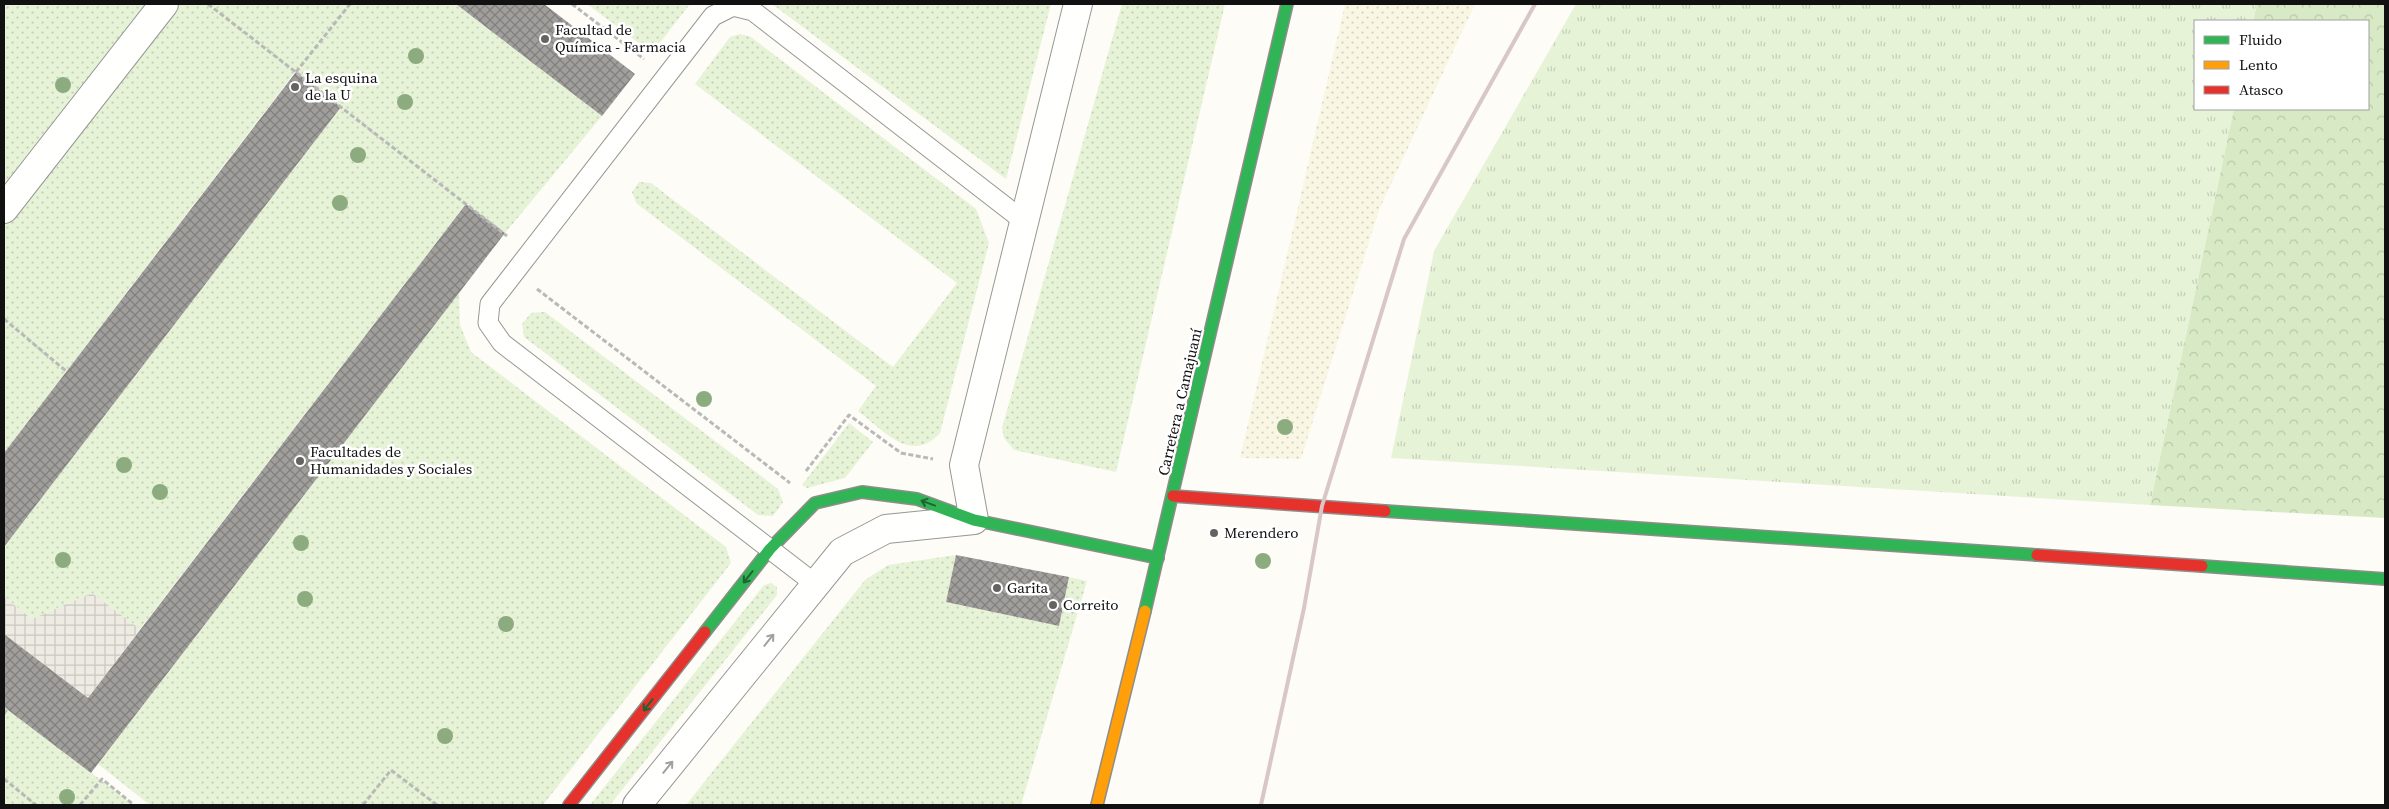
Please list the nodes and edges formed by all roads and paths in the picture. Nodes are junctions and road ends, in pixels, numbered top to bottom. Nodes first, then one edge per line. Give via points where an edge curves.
1 (164, 4) edge
2 (208, 4) edge
3 (350, 4) edge
4 (572, 4) edge
5 (1078, 4) edge
6 (1287, 4) edge
7 (296, 72) junction
8 (666, 76) junction
9 (4, 209) edge
10 (1025, 222) junction
11 (530, 253) junction
12 (515, 272) junction
13 (4, 319) edge
14 (66, 371) dead end
15 (964, 465) junction
16 (794, 486) junction
17 (1173, 496) junction
18 (815, 503) junction
19 (974, 520) junction
20 (770, 549) junction
21 (1158, 558) junction
22 (2385, 579) edge
23 (814, 583) junction
24 (7, 709) dead end
25 (4, 714) edge
26 (4, 779) edge
27 (36, 805) edge
28 (80, 805) edge
29 (134, 805) edge
30 (363, 805) edge
31 (436, 805) edge
32 (569, 805) edge
33 (637, 805) edge
34 (1097, 805) edge

1 - 9 street
2 - 7 path
3 - 7 path
4 - 8 path
5 - 10 street
6 - 17 street, Carretera a Camajuaní
7 - 11 path
8 - 10 lane via 713,16 733,6 753,11
8 - 11 lane
10 - 15 street
11 - 12 lane
12 - 16 path
12 - 20 lane via 490,304 488,323 502,343
13 - 14 path
15 - 16 path via 900,453 849,415
15 - 19 street
16 - 18 path
17 - 21 street, Carretera a Camajuaní
17 - 22 street
19 -> 18 street via 917,499 862,492
18 - 20 street
19 - 21 street
19 - 23 street via 886,529 842,552
20 - 23 lane
20 -> 32 street
21 - 34 street, Carretera a Camajuaní
33 -> 23 street
24 - 25 path
26 - 27 path
28 - 29 path via 102,779
30 - 31 path via 391,770

